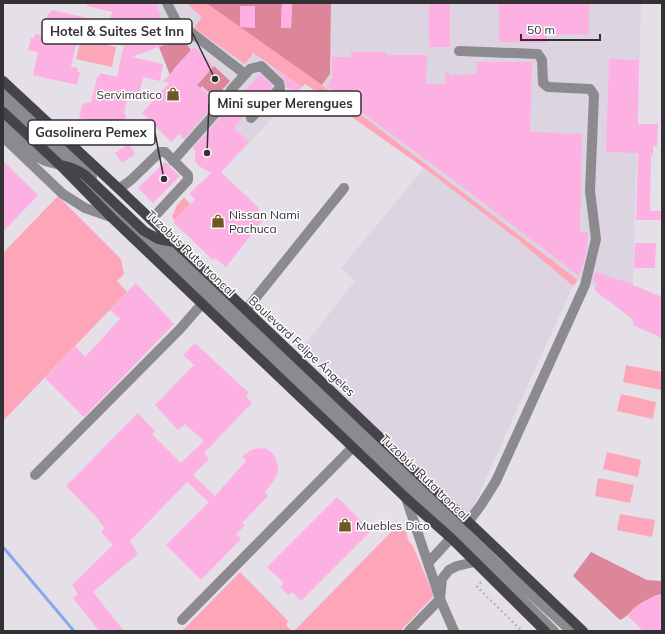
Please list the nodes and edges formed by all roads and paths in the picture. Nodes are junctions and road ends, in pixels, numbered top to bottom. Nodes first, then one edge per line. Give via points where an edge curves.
1 (166, 3) edge
2 (459, 51) dead end
3 (245, 74) junction
4 (3, 81) edge
5 (3, 92) edge
6 (3, 103) edge
7 (3, 112) edge
8 (251, 118) dead end
9 (3, 124) edge
10 (3, 137) edge
11 (174, 161) junction
12 (60, 165) junction
13 (71, 167) junction
14 (344, 188) dead end
15 (119, 189) junction
16 (111, 217) junction
17 (151, 220) junction
18 (158, 239) junction
19 (174, 242) junction
20 (210, 295) junction
21 (246, 310) junction
22 (353, 447) junction
23 (35, 475) dead end
24 (406, 498) junction
25 (469, 521) junction
26 (455, 534) junction
27 (474, 562) junction
28 (428, 563) junction
29 (440, 599) junction
30 (182, 620) dead end
31 (409, 631) edge
32 (454, 631) edge
33 (545, 631) edge
34 (554, 631) edge
35 (571, 631) edge
36 (583, 631) edge

1 - 3 street via 176,21
2 - 25 street via 538,54 542,60 543,83 548,87 590,89 594,95 590,192 596,239 585,285 496,481
3 - 8 street via 250,68 261,66 279,83 280,88
3 - 11 street via 231,90 227,100
4 - 15 main road, Boulevard Felipe Ángeles
5 - 18 street, Tuzobús Ruta troncal
6 - 13 street, Tuzobús Ruta troncal
7 - 12 main road, Boulevard Felipe Ángeles
9 - 12 street via 36,156
10 - 16 street via 63,194 85,208
11 - 15 street via 165,152 160,152
11 - 17 street via 188,175 188,180
12 - 13 main road
12 - 16 main road, Boulevard Felipe Ángeles
13 - 18 main road via 85,175 144,231
13 - 20 street, Tuzobús Ruta troncal via 102,200
14 - 21 street
15 - 17 main road, Boulevard Felipe Ángeles
16 - 20 main road, Boulevard Felipe Ángeles
17 - 19 main road, Boulevard Felipe Ángeles
18 - 19 main road
18 - 20 street, Tuzobús Ruta troncal
19 - 20 main road, Boulevard Felipe Ángeles
20 - 21 main road, Boulevard Felipe Ángeles
20 - 22 main road, Boulevard Felipe Ángeles
20 - 23 street via 180,329
20 - 26 street, Tuzobús Ruta troncal
21 - 25 main road, Boulevard Felipe Ángeles
22 - 24 main road, Boulevard Felipe Ángeles
22 - 30 street
24 - 26 main road, Boulevard Felipe Ángeles
24 - 28 street
25 - 26 street
25 - 36 main road, Boulevard Felipe Ángeles
26 - 27 main road, Boulevard Felipe Ángeles
26 - 28 street
26 - 34 street, Tuzobús Ruta troncal
26 - 35 street, Tuzobús Ruta troncal
27 - 29 street via 449,570 442,578
27 - 33 main road, Boulevard Felipe Ángeles
28 - 29 street
29 - 31 street
29 - 32 street

